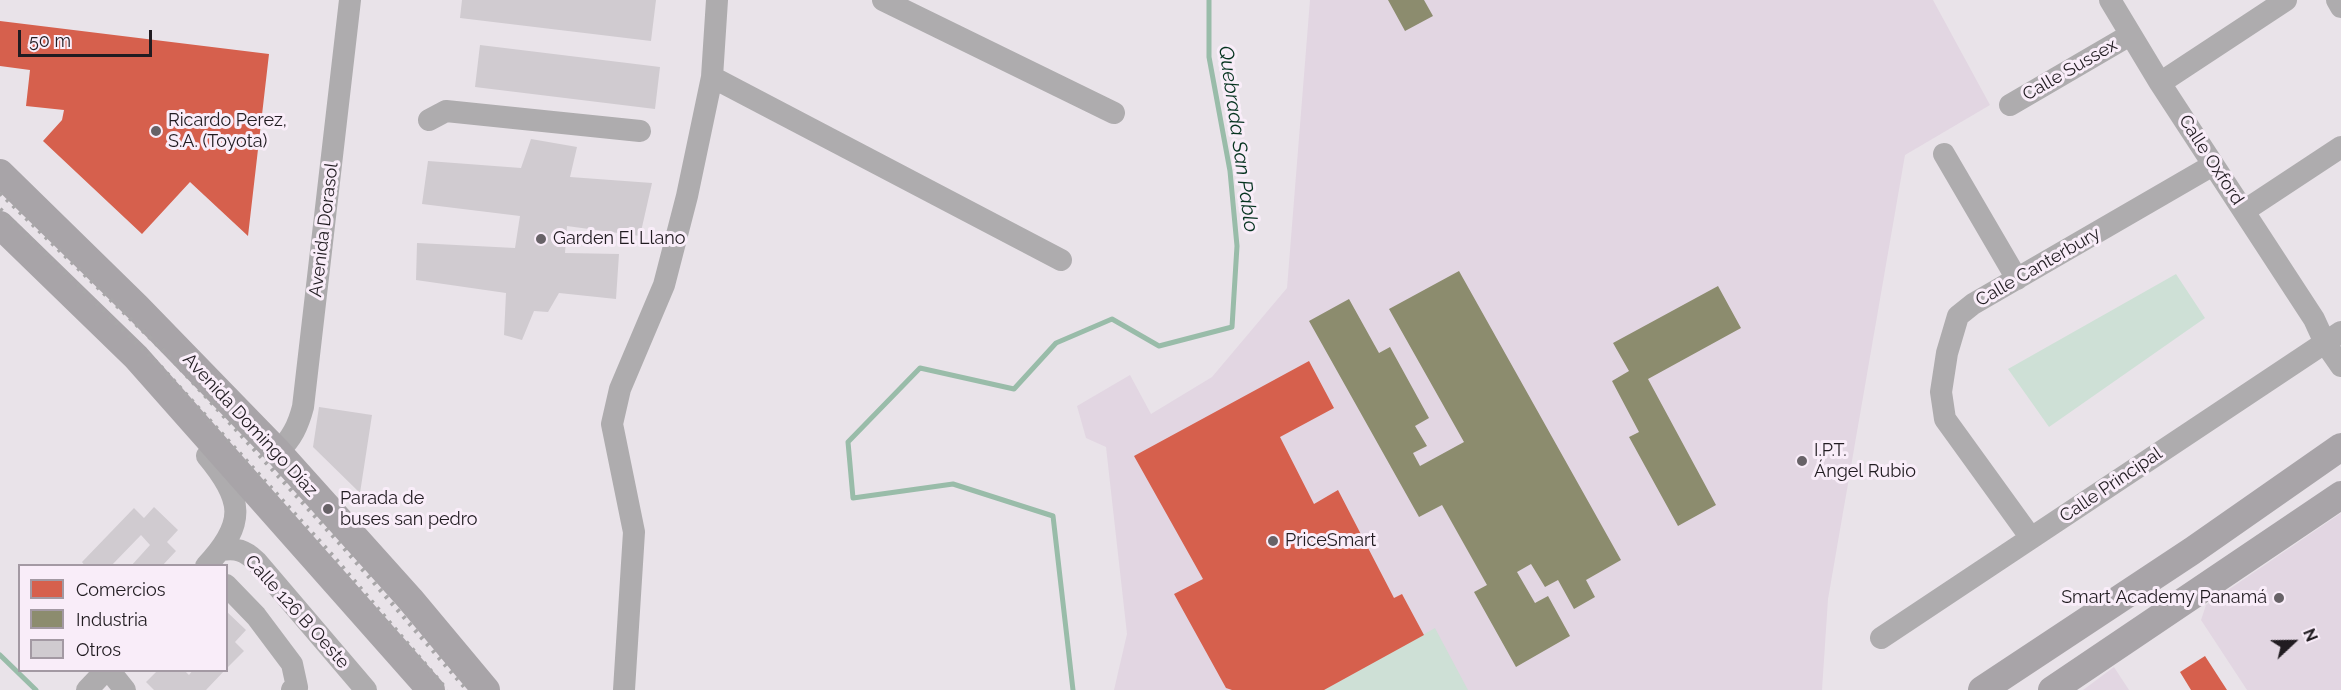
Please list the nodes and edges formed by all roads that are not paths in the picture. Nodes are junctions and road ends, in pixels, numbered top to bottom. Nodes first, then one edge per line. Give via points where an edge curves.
1 (350, 0) edge
2 (717, 0) edge
3 (883, 0) edge
4 (2110, 0) edge
5 (2286, 0) edge
6 (2337, 0) edge
7 (2341, 7) edge
8 (2130, 35) junction
9 (712, 77) junction
10 (2160, 82) junction
11 (2010, 105) dead end
12 (1114, 113) dead end
13 (429, 120) dead end
14 (640, 131) dead end
15 (2341, 147) edge
16 (1944, 154) dead end
17 (2213, 165) junction
18 (0, 173) edge
19 (2244, 211) junction
20 (0, 225) edge
21 (1061, 260) dead end
22 (2018, 279) junction
23 (2336, 338) edge
24 (136, 357) junction
25 (2341, 366) edge
26 (2341, 447) edge
27 (278, 453) junction
28 (2341, 480) edge
29 (2341, 495) edge
30 (2031, 538) junction
31 (2263, 548) junction
32 (211, 561) edge
33 (228, 587) edge
34 (1881, 638) dead end
35 (292, 664) junction
36 (105, 672) edge
37 (109, 672) edge
38 (87, 690) edge
39 (125, 690) edge
40 (292, 690) edge
41 (311, 690) edge
42 (366, 690) edge
43 (431, 690) edge
44 (486, 690) edge
45 (624, 690) edge
46 (1982, 690) edge
47 (2052, 690) edge

1 - 27 street, Avenida Dorasol via 303,407 298,426
2 - 9 street
3 - 12 street
4 - 8 street, Calle Oxford
5 - 10 street
6 - 7 street
8 - 10 street, Calle Oxford
8 - 11 street, Calle Sussex
9 - 21 street
9 - 45 street via 664,285 620,389 612,424 634,532
10 - 17 street, Calle Oxford
13 - 14 street via 446,111
15 - 19 street
16 - 22 street
17 - 19 street, Calle Oxford
17 - 22 street, Calle Canterbury
18 - 27 main road, Avenida Domingo Díaz
19 - 23 street, Calle Oxford via 2314,319
20 - 24 main road
22 - 30 street, Calle Canterbury via 1958,316 1941,392 1945,419
23 - 25 street, Calle Oxford
23 - 30 street, Calle Principal
24 - 32 street, Calle 126 B Oeste via 157,396 229,485 235,500 233,528
24 - 43 main road
26 - 46 main road via 2192,552
27 - 44 main road, Avenida Domingo Díaz
28 - 31 main road via 2288,518
29 - 31 main road
30 - 34 street, Calle Principal
31 - 47 main road
32 - 42 street, Calle 126 B Oeste via 236,548 247,552
33 - 35 street via 256,616
35 - 40 street via 297,687
35 - 41 street
36 - 38 street
37 - 39 street

